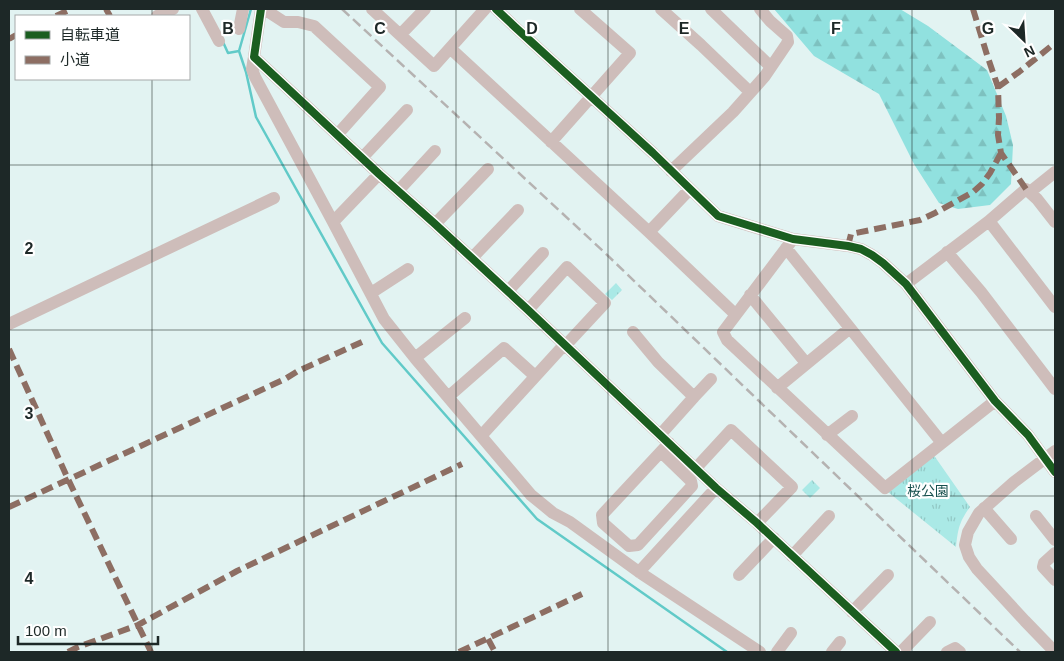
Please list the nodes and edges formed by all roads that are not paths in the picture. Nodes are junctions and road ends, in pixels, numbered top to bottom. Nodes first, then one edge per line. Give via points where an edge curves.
1 (174, 9) edge
2 (202, 9) edge
3 (243, 9) edge
4 (263, 9) edge
5 (372, 9) edge
6 (425, 9) edge
7 (485, 9) edge
8 (496, 9) edge
9 (580, 9) edge
10 (661, 9) edge
11 (711, 9) edge
12 (760, 9) edge
13 (159, 15) edge
14 (239, 29) dead end
15 (400, 35) junction
16 (219, 41) dead end
17 (450, 49) junction
18 (254, 57) junction
19 (772, 67) junction
20 (750, 92) junction
21 (592, 96) junction
22 (407, 110) dead end
23 (336, 135) junction
24 (551, 142) junction
25 (435, 151) dead end
26 (362, 158) junction
27 (488, 169) dead end
28 (671, 171) junction
29 (1055, 172) edge
30 (379, 174) junction
31 (690, 189) junction
32 (398, 191) junction
33 (1030, 192) junction
34 (274, 198) dead end
35 (518, 210) dead end
36 (1055, 220) edge
37 (989, 221) junction
38 (333, 222) junction
39 (435, 224) junction
40 (649, 232) junction
41 (790, 243) junction
42 (947, 252) junction
43 (543, 253) dead end
44 (472, 258) junction
45 (408, 268) dead end
46 (906, 284) junction
47 (508, 291) junction
48 (371, 293) junction
49 (750, 295) junction
50 (1055, 307) edge
51 (528, 310) junction
52 (735, 314) junction
53 (466, 318) dead end
54 (9, 324) edge
55 (850, 328) junction
56 (633, 332) dead end
57 (565, 345) junction
58 (416, 358) junction
59 (806, 363) junction
60 (536, 376) junction
61 (711, 379) dead end
62 (777, 388) junction
63 (1055, 389) edge
64 (448, 397) junction
65 (694, 397) junction
66 (996, 400) junction
67 (852, 416) dead end
68 (827, 434) junction
69 (481, 436) junction
70 (664, 443) junction
71 (942, 443) junction
72 (1050, 455) edge
73 (696, 468) junction
74 (1055, 472) edge
75 (716, 488) junction
76 (984, 508) junction
77 (829, 516) dead end
78 (1036, 516) dead end
79 (757, 523) junction
80 (774, 538) junction
81 (1011, 539) dead end
82 (1055, 540) edge
83 (1055, 553) edge
84 (792, 556) junction
85 (639, 572) junction
86 (888, 574) dead end
87 (739, 575) dead end
88 (1055, 580) edge
89 (852, 612) junction
90 (930, 622) dead end
91 (790, 633) dead end
92 (894, 651) edge
93 (760, 652) edge
94 (777, 652) edge
95 (947, 652) edge
96 (960, 652) edge
97 (1055, 652) edge

1 - 13 street
2 - 16 street
3 - 14 street
4 - 18 street
4 - 23 street via 284,22 314,26 380,87
5 - 15 street
6 - 15 street
7 - 17 street
8 - 21 street
9 - 21 street via 630,53
10 - 20 street
11 - 19 street
12 - 19 street via 787,36 788,42
15 - 17 street via 434,66
17 - 24 street
18 - 23 street
18 - 38 street via 254,77
19 - 20 street
20 - 28 street
21 - 24 street
21 - 28 street
22 - 26 street
23 - 26 street
24 - 40 street
25 - 32 street
26 - 30 street
27 - 39 street
28 - 31 street
29 - 33 street
30 - 32 street
30 - 38 street
31 - 40 street
31 - 41 street via 718,216
32 - 39 street
33 - 36 street
33 - 37 street via 1026,189
34 - 54 street
35 - 44 street
37 - 42 street
37 - 50 street
38 - 48 street
39 - 44 street
40 - 52 street
41 - 46 street via 861,249
41 - 49 street
41 - 55 street
42 - 46 street
42 - 63 street
43 - 47 street
44 - 47 street
45 - 48 street
46 - 66 street
47 - 51 street
48 - 58 street via 384,319
49 - 52 street
49 - 59 street
51 - 57 street
51 - 57 street via 567,267 606,303
52 - 62 street via 723,332 727,340
53 - 58 street
55 - 59 street
55 - 71 street
56 - 65 street
57 - 60 street
57 - 70 street
58 - 64 street
59 - 62 street
60 - 64 street via 504,348
60 - 69 street
61 - 65 street
62 - 68 street
64 - 69 street
65 - 70 street
66 - 71 street
66 - 72 street
67 - 68 street
68 - 71 street via 885,488
69 - 85 street via 532,495
70 - 70 street via 602,515 603,523 629,546 638,545 692,486
70 - 73 street
72 - 74 street
72 - 76 street
73 - 75 street
73 - 79 street via 731,430 792,487
75 - 79 street
75 - 85 street
76 - 81 street
76 - 97 street via 968,532 965,544 968,557
77 - 84 street
78 - 82 street
79 - 80 street
80 - 84 street
80 - 87 street
83 - 88 street via 1043,567
84 - 89 street
85 - 93 street
86 - 89 street
89 - 92 street
90 - 92 street
91 - 94 street
95 - 96 street via 955,648

